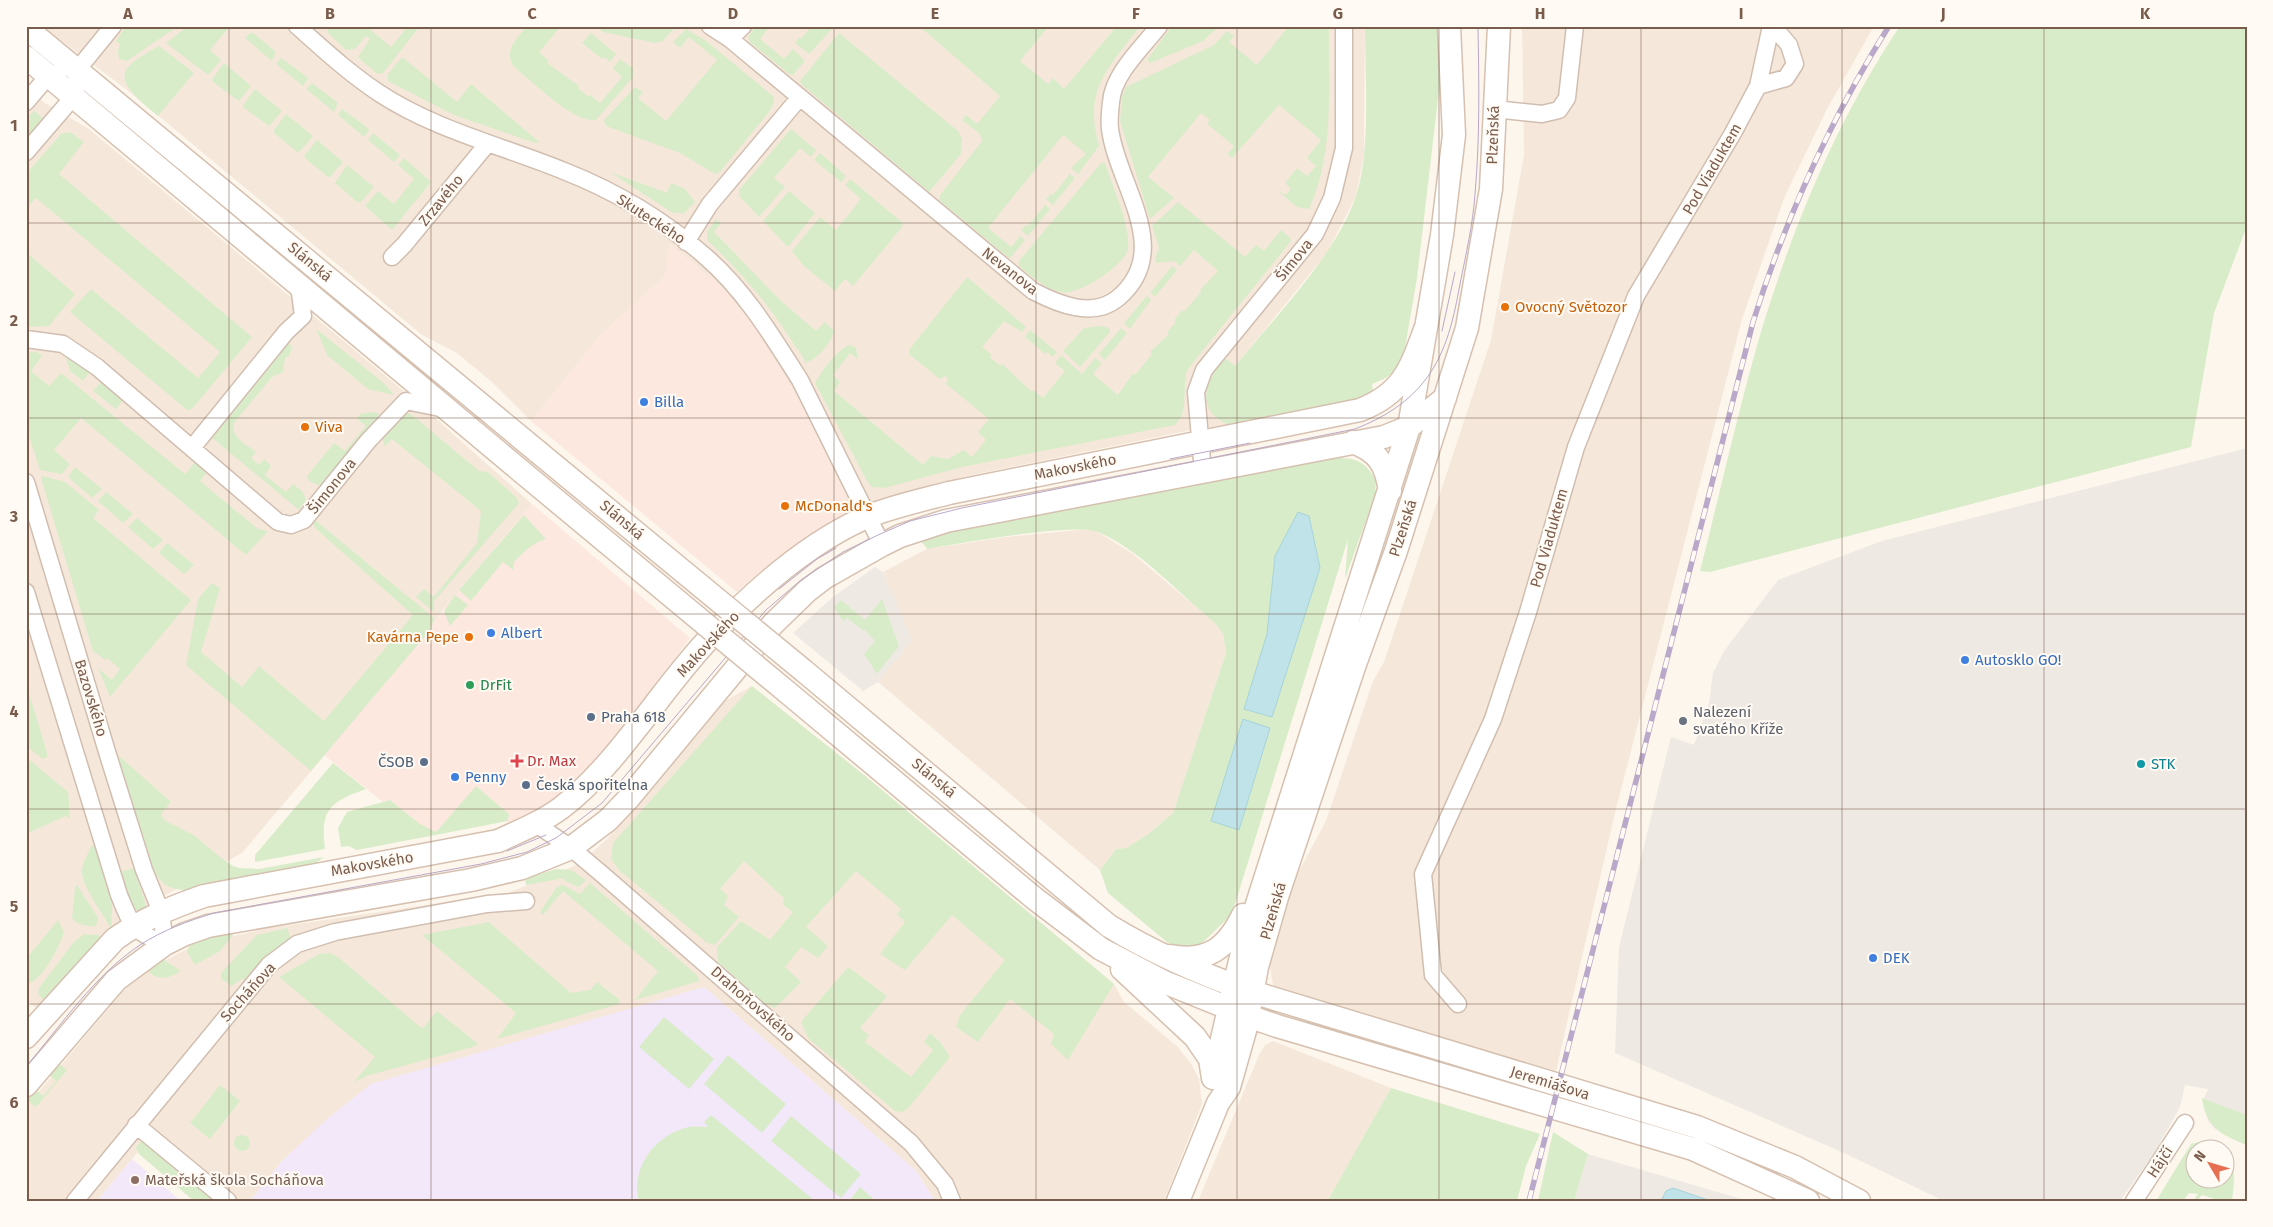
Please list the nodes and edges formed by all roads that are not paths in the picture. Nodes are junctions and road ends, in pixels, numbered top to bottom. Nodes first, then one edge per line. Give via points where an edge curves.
1 (113, 26) edge
2 (297, 26) edge
3 (710, 26) edge
4 (743, 26) edge
5 (1159, 26) edge
6 (1344, 26) edge
7 (1449, 26) edge
8 (1499, 26) edge
9 (1575, 26) edge
10 (1772, 26) edge
11 (26, 28) edge
12 (730, 39) junction
13 (26, 57) edge
14 (78, 69) junction
15 (49, 75) junction
16 (1758, 86) junction
17 (75, 95) junction
18 (800, 98) junction
19 (26, 102) edge
20 (1494, 109) junction
21 (488, 143) junction
22 (26, 152) edge
23 (686, 242) junction
24 (392, 257) dead end
25 (299, 285) junction
26 (1426, 327) junction
27 (26, 339) edge
28 (1445, 398) junction
29 (1378, 403) junction
30 (447, 409) junction
31 (1409, 427) junction
32 (1201, 442) junction
33 (1353, 442) junction
34 (192, 448) junction
35 (1425, 462) junction
36 (1203, 472) junction
37 (26, 482) edge
38 (1390, 491) junction
39 (868, 516) junction
40 (882, 544) junction
41 (26, 592) edge
42 (536, 824) junction
43 (571, 848) junction
44 (1272, 856) junction
45 (526, 901) dead end
46 (161, 912) junction
47 (132, 927) junction
48 (165, 944) junction
49 (1101, 949) junction
50 (1157, 954) junction
51 (1243, 989) junction
52 (1458, 1004) dead end
53 (1238, 1012) junction
54 (26, 1037) edge
55 (1213, 1078) junction
56 (26, 1085) edge
57 (1218, 1103) junction
58 (2185, 1123) dead end
59 (136, 1125) junction
60 (74, 1201) edge
61 (228, 1201) edge
62 (952, 1201) edge
63 (1178, 1201) edge
64 (1808, 1201) edge
65 (1859, 1201) edge
66 (2134, 1201) edge

1 - 14 street
2 - 21 street, Skuteckého via 379,94 430,120
3 - 12 street, Nevanova
4 - 12 street
5 - 18 street, Nevanova via 1120,76 1111,100 1110,128 1138,214 1144,250 1140,270 1130,288 1115,300 1096,308 1069,307 1032,291
6 - 32 street, Šímova via 1344,148 1332,198 1315,234 1204,370 1196,392
7 - 26 main road, Plzeňská via 1454,136
8 - 20 main road, Plzeňská
9 - 20 street via 1567,98 1559,110 1542,114
10 - 16 street, Pod Viaduktem
10 - 16 street, Pod Viaduktem via 1789,45 1795,64 1786,78
11 - 14 main road, Slánská
12 - 18 street, Nevanova
13 - 15 main road, Slánská
14 - 15 street
14 - 17 street
14 - 50 main road, Slánská, bridge via 1109,926
15 - 17 main road, Slánská
15 - 19 street
16 - 52 street, Pod Viaduktem via 1636,296 1576,447 1493,719 1423,874 1434,975
17 - 22 street
17 - 25 main road, Slánská
18 - 23 street via 710,204
20 - 28 main road, Plzeňská via 1491,189 1482,251 1467,328
21 - 23 street, Skuteckého via 598,186 648,214
21 - 24 street, Zrzavého
23 - 39 street, Skuteckého via 731,281 765,324 800,380
25 - 30 main road, Slánská
25 - 34 street via 303,316 286,332
26 - 29 main road, Makovského via 1404,380
26 - 31 main road, Plzeňská
27 - 34 street, Šimonova via 63,344 70,348
28 - 31 main road, Makovského
28 - 35 main road, Plzeňská
29 - 31 main road via 1400,416
29 - 32 main road, Makovského via 1344,415
30 - 34 street, Šimonova via 406,401 368,441 304,520 291,525 278,522
30 - 49 main road, Slánská, bridge via 1030,895
31 - 33 main road, Makovského via 1384,437
31 - 35 main road
31 - 38 main road, Plzeňská
32 - 36 street, Šímova
32 - 39 main road, Makovského via 949,493
33 - 36 main road, Makovského
33 - 38 main road via 1370,449 1378,457 1387,472
35 - 51 main road, Plzeňská
36 - 40 main road, Makovského via 946,521
37 - 46 street, Bazovského via 144,870
38 - 44 main road, Plzeňská
39 - 40 street, Skuteckého
39 - 42 main road, Makovského via 832,534 769,581 705,643 587,785
40 - 43 main road, Makovského via 824,578 773,624 628,799 608,820
41 - 47 street, Bazovského via 119,895
42 - 43 street, Drahoňovského
42 - 46 main road, Makovského via 498,841 204,896
43 - 48 main road, Makovského via 522,868 471,880 208,926
43 - 62 street, Drahoňovského via 911,1143 945,1184
44 - 50 main road via 1229,941 1201,956 1177,958
44 - 51 main road, Plzeňská
45 - 59 street, Socháňova via 469,907 335,932 297,944 269,965
46 - 47 main road, Makovského
46 - 48 street, Bazovského
47 - 48 street
47 - 54 main road, Makovského via 115,939
48 - 56 main road, Makovského via 116,980
49 - 53 main road, Slánská via 1164,982
49 - 55 main road via 1195,1038 1210,1060
50 - 51 main road, Slánská
51 - 53 main road, Plzeňská
51 - 65 main road, Jeremiášova via 1697,1127 1795,1167
53 - 55 main road, Plzeňská
53 - 57 main road, Plzeňská via 1229,1087
53 - 64 main road, Jeremiášova via 1693,1149
55 - 57 main road, Plzeňská
57 - 63 main road, Plzeňská
58 - 66 street, Hájčí
59 - 60 street, Socháňova
59 - 61 street

